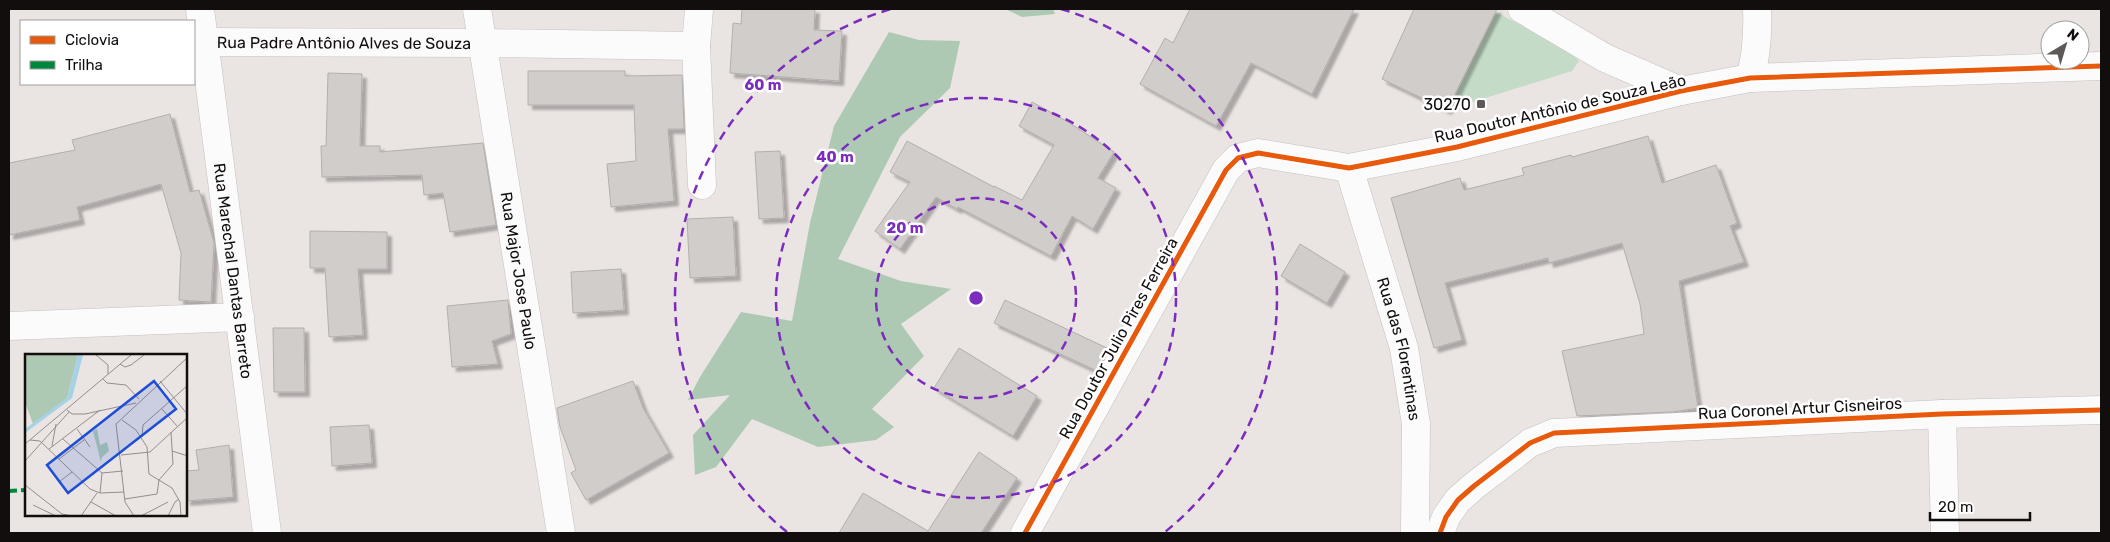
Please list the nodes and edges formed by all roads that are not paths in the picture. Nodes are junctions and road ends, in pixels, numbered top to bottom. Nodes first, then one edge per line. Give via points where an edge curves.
1 (200, 9) edge
2 (477, 9) edge
3 (699, 9) edge
4 (1522, 9) edge
5 (1757, 9) edge
6 (205, 42) junction
7 (482, 42) junction
8 (696, 46) junction
9 (2101, 66) edge
10 (1750, 78) junction
11 (1681, 91) junction
12 (1238, 158) joint
13 (1349, 168) junction
14 (702, 185) dead end
15 (240, 317) junction
16 (9, 326) edge
17 (2101, 410) edge
18 (1942, 414) junction
19 (268, 533) edge
20 (561, 533) edge
21 (1025, 533) edge
22 (1415, 533) edge
23 (1440, 533) edge
24 (1945, 533) edge

1 - 6 street, Rua Marechal Dantas Barreto
2 - 7 street, Rua Major Jose Paulo
3 - 8 street
4 - 11 street via 1605,58
5 - 10 street via 1758,40
6 - 7 street, Rua Padre Antônio Alves de Souza
6 - 15 street, Rua Marechal Dantas Barreto
7 - 8 street, Rua Padre Antônio Alves de Souza
7 - 20 street, Rua Major Jose Paulo
8 - 14 street
9 - 10 street, Rua Doutor Antônio de Souza Leão
10 - 11 street, Rua Doutor Antônio de Souza Leão
11 - 13 street, Rua Doutor Antônio de Souza Leão via 1457,146
12 - 13 street, Rua Doutor Antônio de Souza Leão via 1258,152
12 - 21 street, Rua Doutor Julio Pires Ferreira via 1226,170
13 - 22 street, Rua das Florentinas via 1404,348 1416,424
15 - 16 street
15 - 19 street, Rua Marechal Dantas Barreto
17 - 18 street, Rua Coronel Artur Cisneiros
18 - 23 street, Rua Coronel Artur Cisneiros via 1554,433 1530,443 1458,500
18 - 24 street

